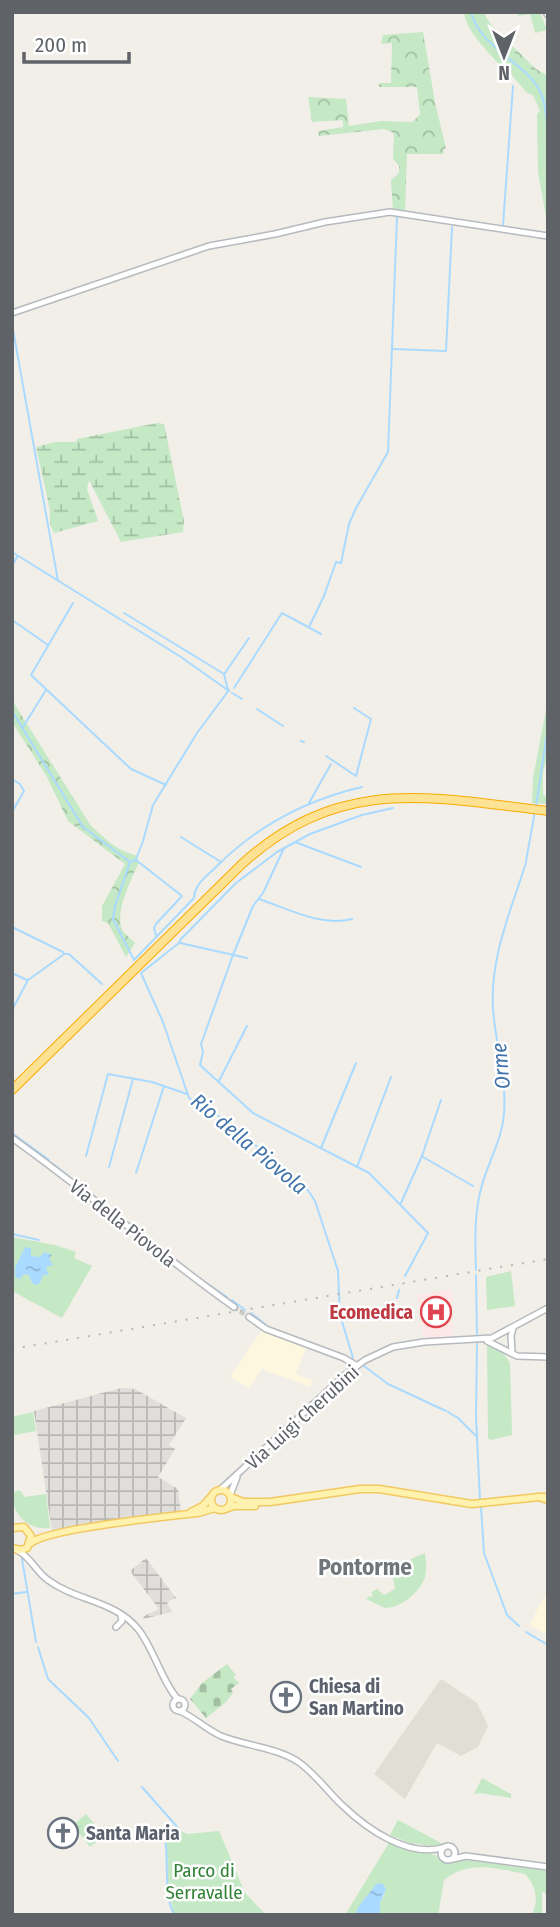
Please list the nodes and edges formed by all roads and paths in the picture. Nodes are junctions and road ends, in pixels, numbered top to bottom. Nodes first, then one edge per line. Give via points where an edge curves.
1 (548, 236) edge
2 (12, 313) edge
3 (530, 807) junction
4 (548, 809) edge
5 (12, 1084) edge
6 (12, 1090) edge
7 (12, 1138) edge
8 (234, 1307) tunnel mouth
9 (548, 1308) edge
10 (248, 1318) tunnel mouth
11 (513, 1328) junction
12 (484, 1340) junction
13 (512, 1354) junction
14 (548, 1357) edge
15 (357, 1366) junction
16 (241, 1472) junction
17 (221, 1489) junction
18 (211, 1496) junction
19 (230, 1496) junction
20 (548, 1499) edge
21 (270, 1502) junction
22 (215, 1508) junction
23 (226, 1508) junction
24 (181, 1514) junction
25 (12, 1528) edge
26 (29, 1531) junction
27 (64, 1532) junction
28 (30, 1544) junction
29 (15, 1549) edge
30 (29, 1559) junction
31 (119, 1612) junction
32 (116, 1627) dead end
33 (171, 1690) junction
34 (178, 1699) junction
35 (173, 1703) junction
36 (182, 1709) junction
37 (442, 1848) junction
38 (430, 1850) junction
39 (455, 1851) junction
40 (441, 1856) junction
41 (466, 1856) junction
42 (453, 1859) junction
43 (548, 1867) edge

1 - 2 street via 390,212 209,246
3 - 4 highway
3 - 5 highway via 430,793 390,793 341,802 293,821 238,861
3 - 6 highway via 400,797 342,806 295,826 257,850
7 - 8 street, Via della Piovola
9 - 11 street
10 - 15 street
11 - 12 street
11 - 13 street
12 - 13 street
12 - 15 street, Via Luigi Cherubini via 407,1344
13 - 14 street
15 - 16 street, Via Luigi Cherubini
16 - 17 street, Via Luigi Cherubini
16 - 19 street, Via Luigi Cherubini
17 - 18 main road
17 - 19 main road
18 - 22 main road
18 - 24 main road via 200,1508
19 - 21 main road via 243,1502
19 - 23 main road
20 - 21 main road via 472,1504 360,1489
21 - 23 main road
22 - 23 main road
22 - 24 main road
24 - 27 main road
25 - 26 main road via 21,1526
26 - 27 main road
26 - 28 main road
27 - 28 main road
28 - 29 main road
28 - 30 street
29 - 30 street
30 - 31 street via 57,1586
31 - 32 street via 122,1621
31 - 33 street via 146,1640
33 - 34 street
33 - 35 street
34 - 35 street
34 - 36 street via 184,1702
35 - 36 street via 174,1709
36 - 38 street via 222,1736 291,1758 369,1826 397,1843
37 - 38 street
37 - 39 street via 450,1846
37 - 40 street
38 - 40 street
39 - 41 street
39 - 42 street
40 - 42 street
41 - 42 street
41 - 43 street

